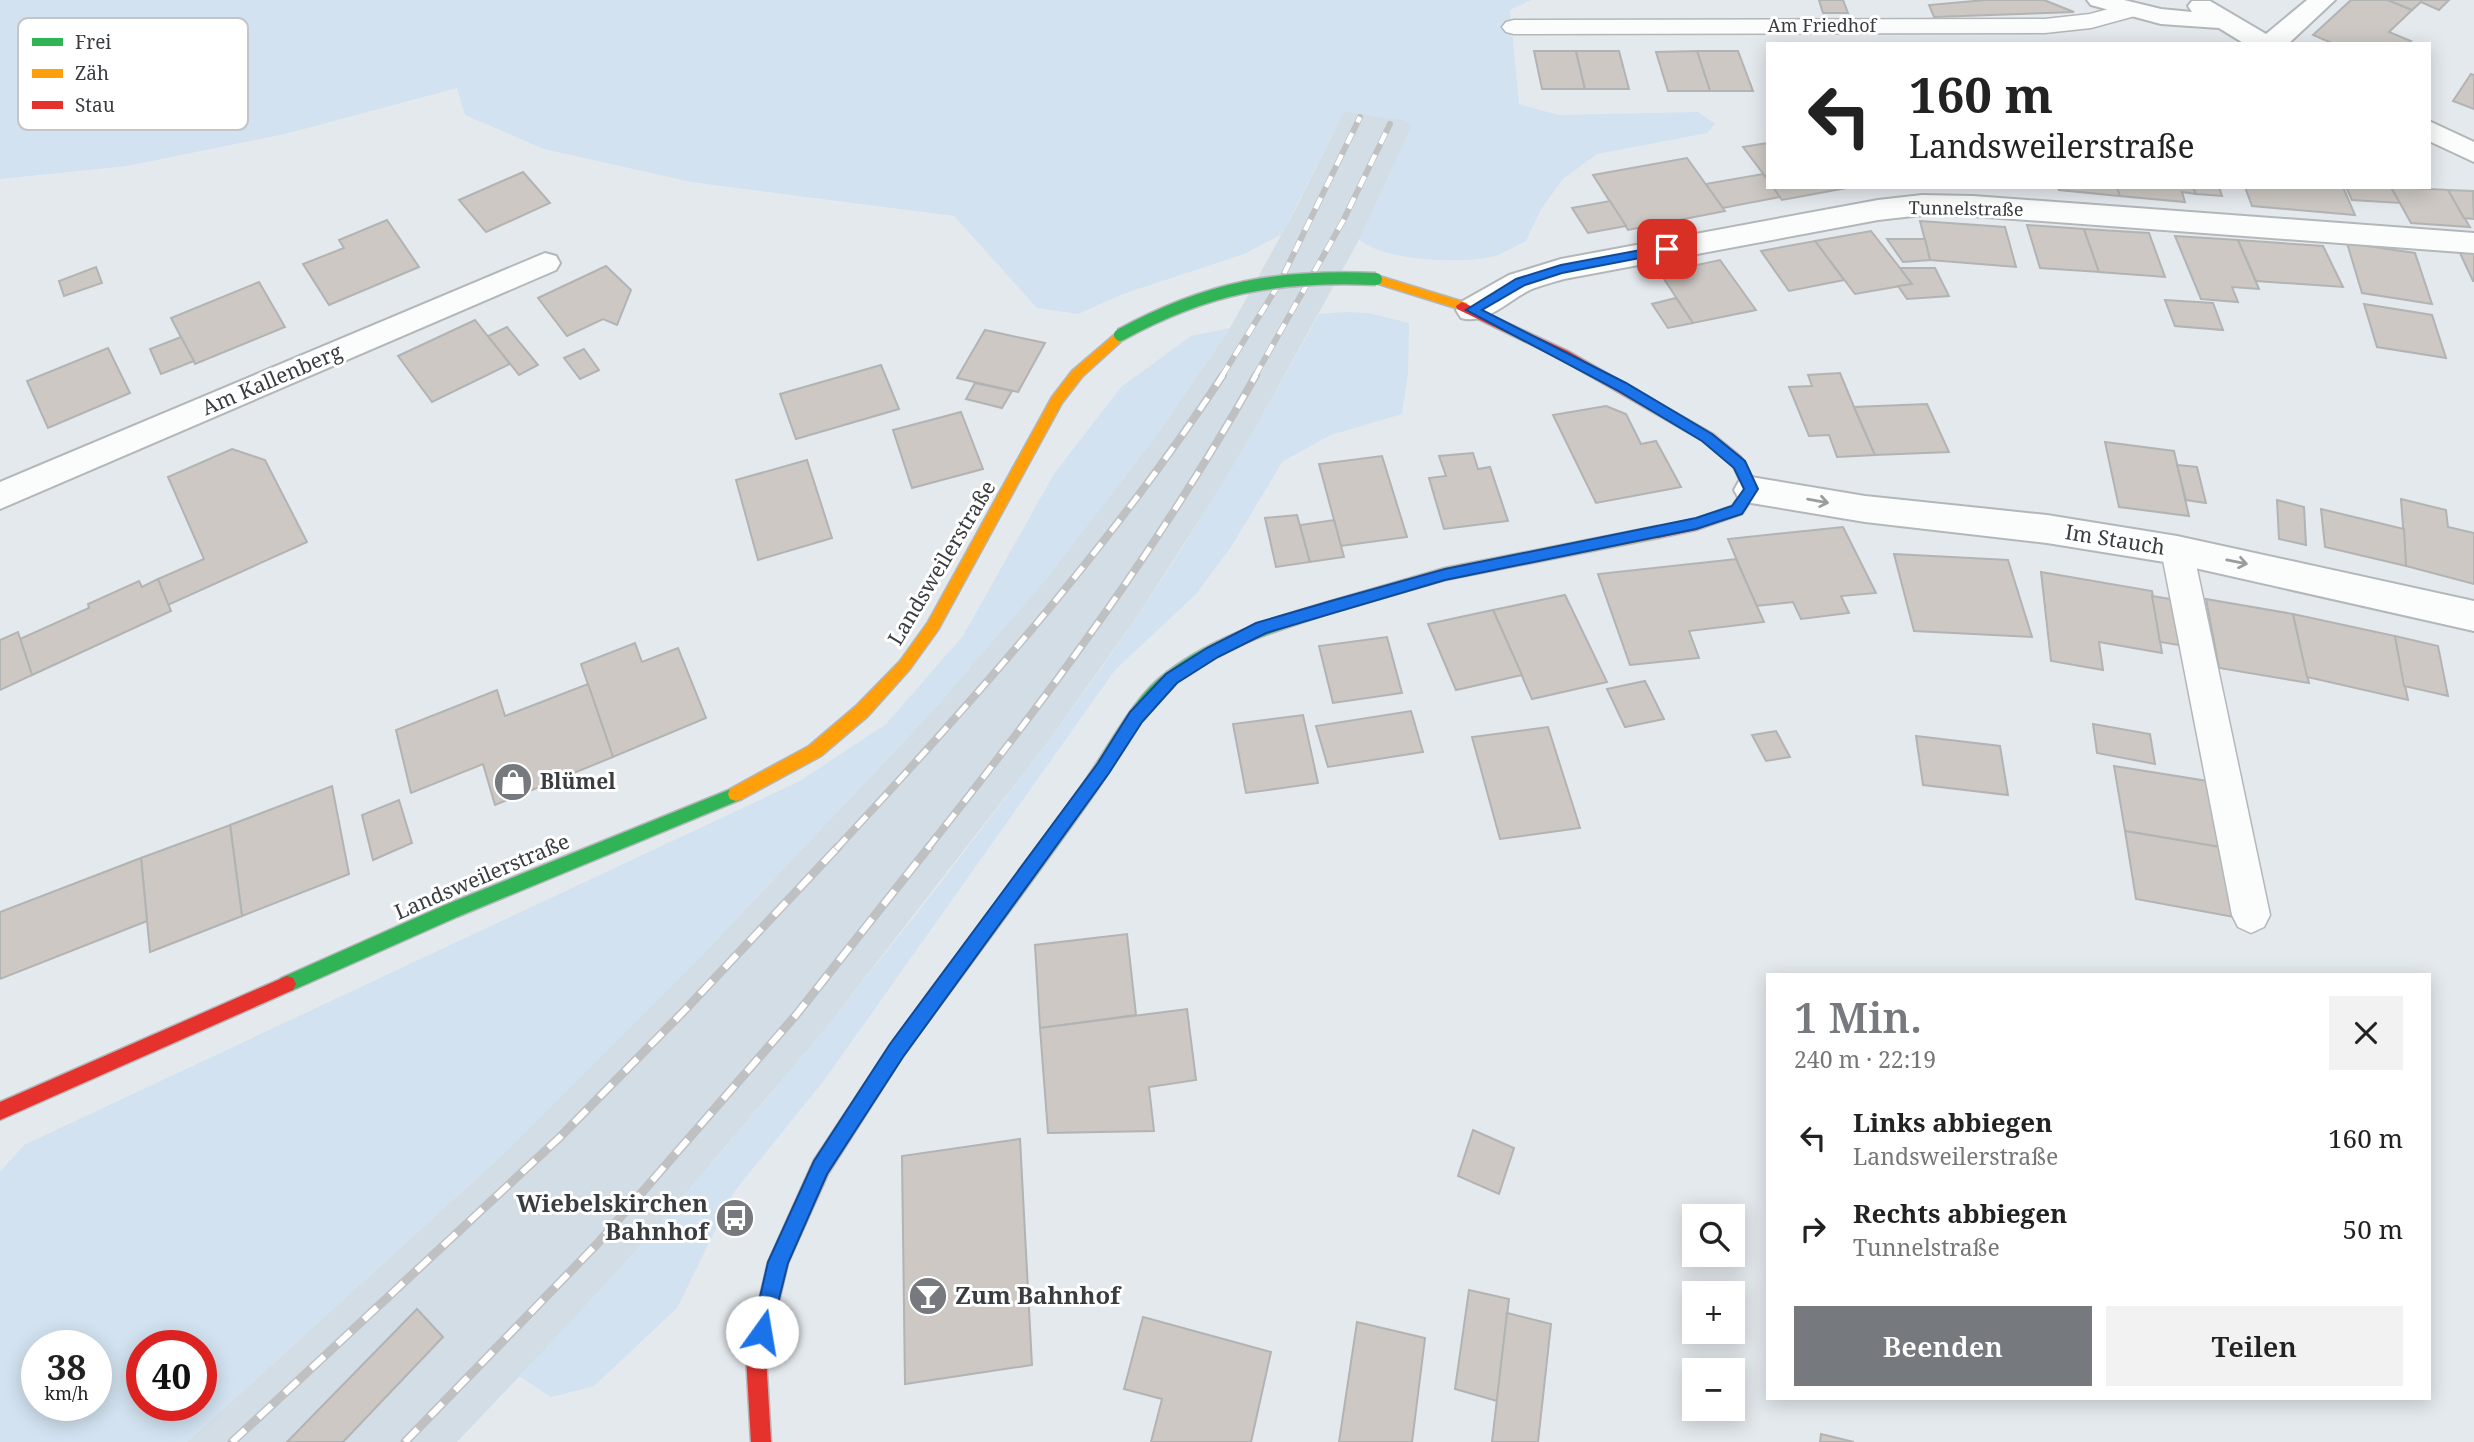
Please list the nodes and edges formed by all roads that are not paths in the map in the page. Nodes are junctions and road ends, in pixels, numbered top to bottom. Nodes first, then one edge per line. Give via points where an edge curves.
1 (2100, 0) edge
2 (2190, 0) edge
3 (2322, 0) edge
4 (2127, 11) junction
5 (2224, 20) junction
6 (1514, 27) dead end
7 (2263, 42) edge
8 (2271, 42) edge
9 (2431, 131) edge
10 (2474, 153) edge
11 (2474, 243) edge
12 (545, 263) dead end
13 (1472, 310) junction
14 (1751, 489) junction
15 (0, 496) edge
16 (2177, 550) junction
17 (2474, 616) edge
18 (2251, 915) dead end
19 (0, 1111) edge
20 (761, 1442) edge

1 - 4 street, Am Friedhof
2 - 5 street
3 - 8 street
4 - 5 street, Am Friedhof via 2188,21
4 - 6 lane, Am Friedhof via 2045,26
5 - 7 street
9 - 10 street
11 - 13 street, Tunnelstraße via 1922,205 1878,209 1561,269 1520,282
12 - 15 street, Am Kallenberg
13 - 14 street, Landsweilerstraße via 1622,386 1707,437 1740,464
13 - 19 street, Landsweilerstraße, bridge via 1418,289 1338,275 1269,278 1187,298 1152,314 1120,335 1077,374 1057,400 933,626 905,665 862,711 815,751 747,790 451,911
14 -> 16 street, Im Stauch via 1864,509 2047,528
14 - 20 street via 1737,510 1696,524 1445,575 1261,628 1171,678 1136,717 1104,768 897,1050 821,1167 778,1262 756,1356
16 -> 17 street, Im Stauch
16 - 18 lane

